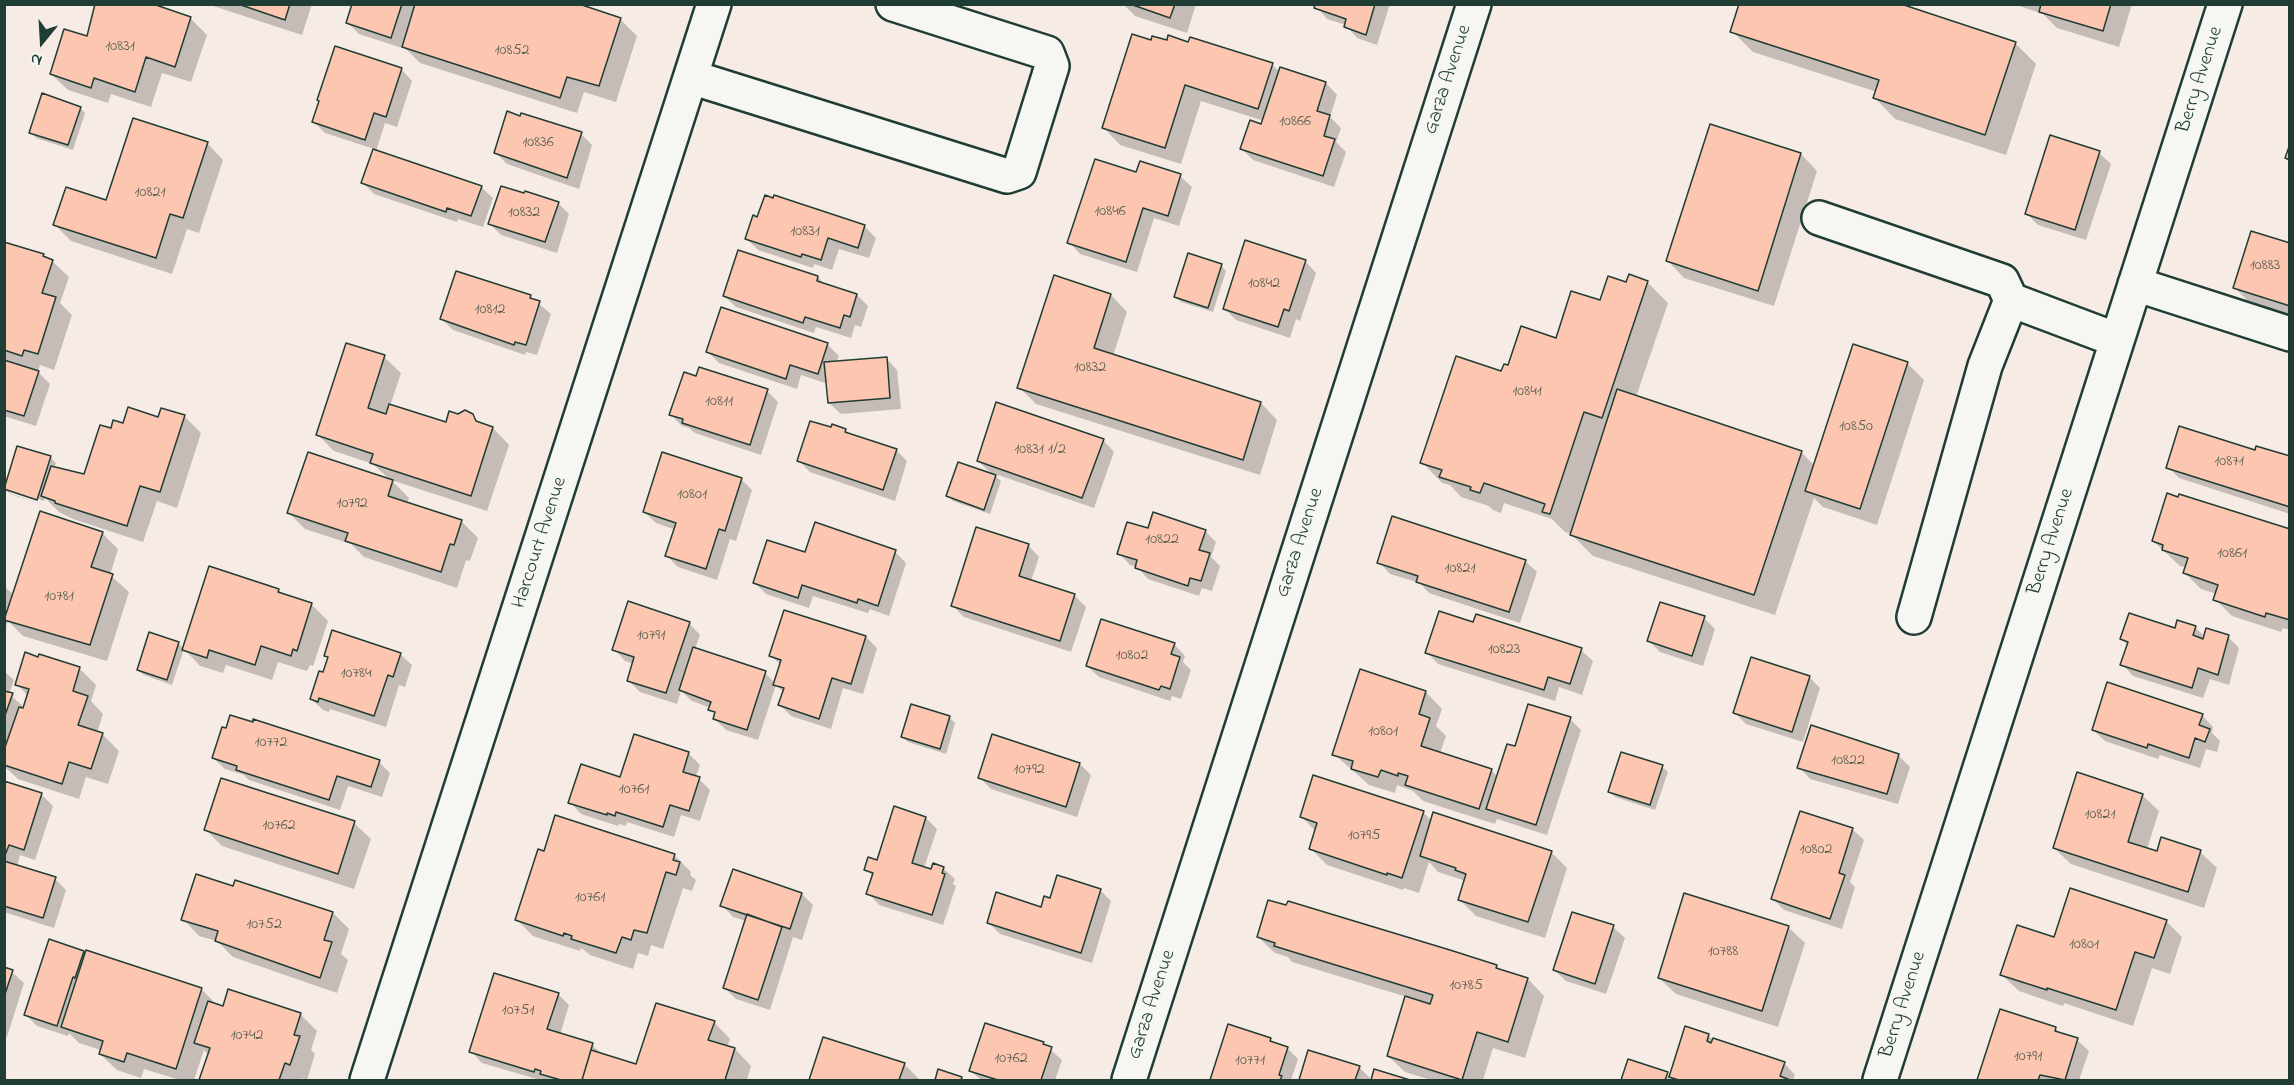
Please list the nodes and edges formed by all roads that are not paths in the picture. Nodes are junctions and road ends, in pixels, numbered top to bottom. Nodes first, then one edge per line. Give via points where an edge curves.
1 (714, 4) edge
2 (893, 4) edge
3 (1473, 4) edge
4 (2225, 4) edge
5 (691, 77) junction
6 (1819, 218) dead end
7 (2135, 284) junction
8 (2011, 300) junction
9 (2289, 334) edge
10 (2117, 340) junction
11 (1914, 617) dead end
12 (368, 1080) edge
13 (1129, 1080) edge
14 (1880, 1080) edge

1 - 5 street, Harcourt Avenue
2 - 5 street via 1047,53 1052,66 1019,172 1007,176
3 - 13 street, Garza Avenue
4 - 7 street, Berry Avenue
5 - 12 street, Harcourt Avenue
6 - 8 street via 2002,281
7 - 9 street
7 - 10 street, Berry Avenue
8 - 10 street
8 - 11 street via 1985,366
10 - 14 street, Berry Avenue

